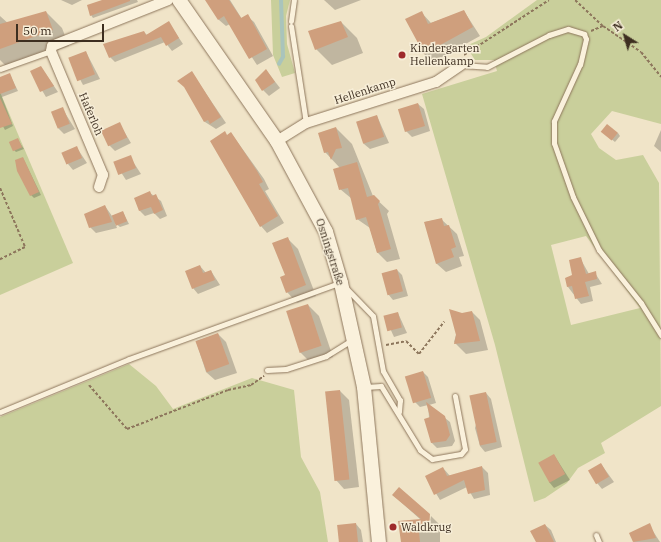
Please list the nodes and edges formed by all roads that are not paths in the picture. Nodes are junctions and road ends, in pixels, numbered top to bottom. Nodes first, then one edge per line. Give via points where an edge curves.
1 (168, 0) edge
2 (179, 0) edge
3 (294, 0) edge
4 (51, 51) junction
5 (461, 65) joint
6 (0, 69) edge
7 (306, 123) junction
8 (277, 141) junction
9 (99, 187) dead end
10 (341, 283) junction
11 (661, 335) edge
12 (354, 338) junction
13 (267, 370) road end
14 (364, 387) junction
15 (455, 396) dead end
16 (0, 412) edge
17 (399, 412) junction
18 (596, 535) dead end
19 (379, 542) edge
20 (600, 542) edge

1 - 4 street via 142,13 56,44
2 - 8 main road, Osningstraße
3 - 7 lane via 291,24
4 - 6 lane
4 - 9 street, Haferloh via 103,175
5 - 7 street, Hellenkamp via 436,82
5 - 11 lane via 487,67 549,35 568,29 584,34 580,64 554,121 554,143 573,197 599,250
7 - 8 street, Hellenkamp
8 - 10 main road, Osningstraße via 314,205
10 - 12 main road, Osningstraße
10 - 16 lane via 83,378
10 - 17 lane via 373,316 383,371 400,400
12 - 13 lane via 342,343 326,356 286,369
12 - 14 main road, Osningstraße
14 - 17 lane via 381,386
14 - 19 main road, Osningstraße
15 - 17 lane via 467,443 461,454 438,458 426,456
18 - 20 lane

